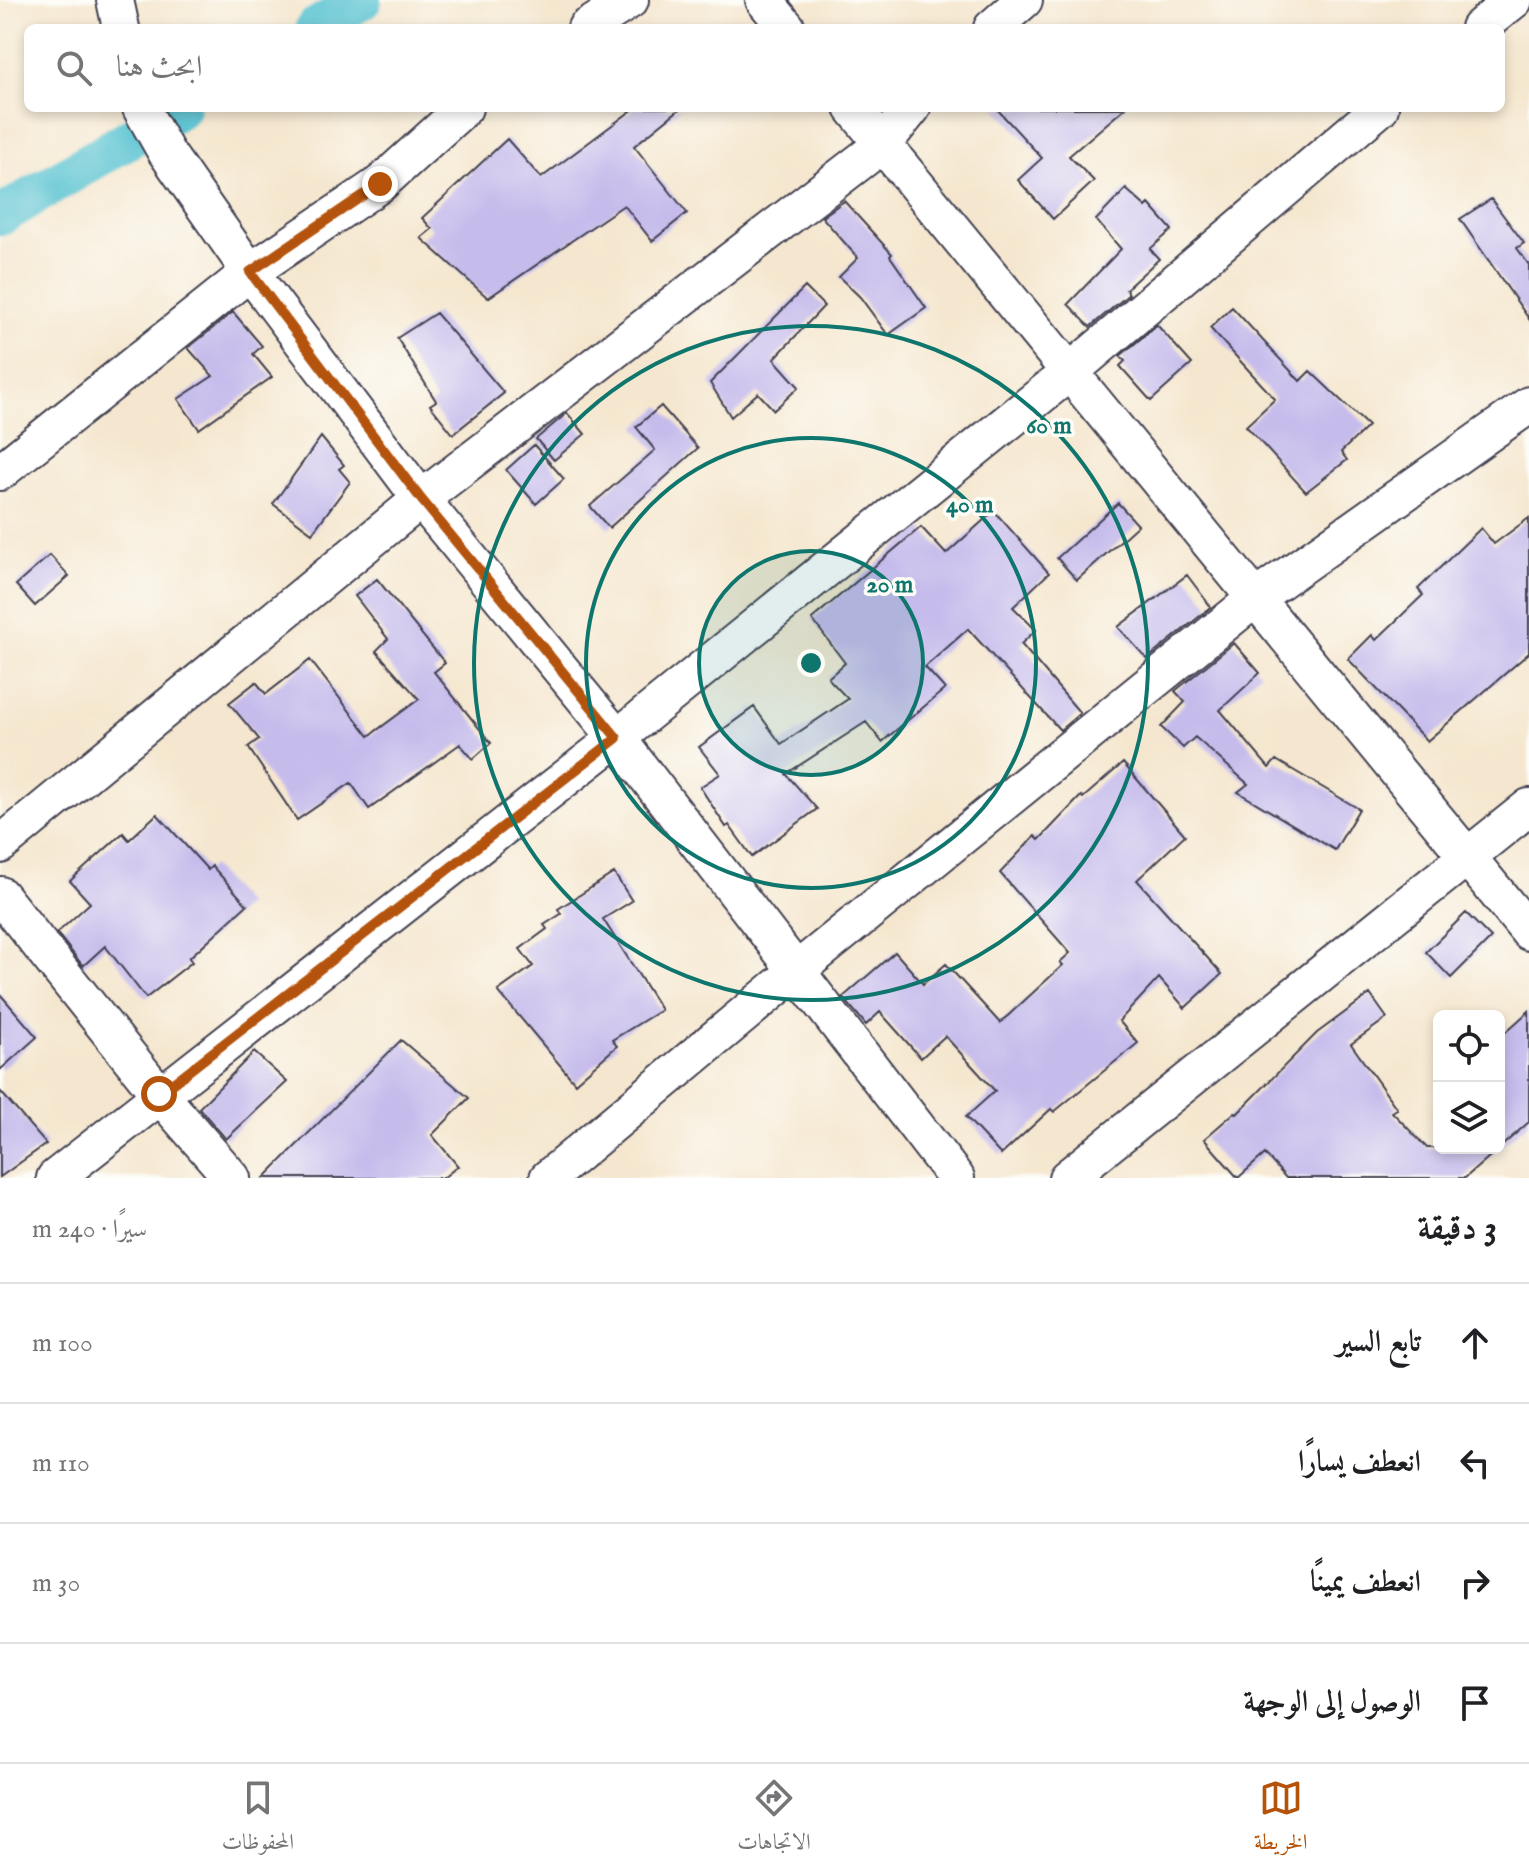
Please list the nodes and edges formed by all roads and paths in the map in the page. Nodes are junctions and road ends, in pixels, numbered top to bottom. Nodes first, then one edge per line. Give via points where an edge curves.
1 (115, 0) edge
2 (630, 0) edge
3 (764, 0) edge
4 (1024, 0) edge
5 (1515, 6) edge
6 (120, 24) edge
7 (592, 24) edge
8 (784, 24) edge
9 (997, 24) edge
10 (1486, 24) edge
11 (143, 112) edge
12 (460, 112) edge
13 (856, 112) edge
14 (909, 112) edge
15 (1375, 112) edge
16 (883, 144) junction
17 (250, 272) junction
18 (1071, 371) junction
19 (1529, 405) edge
20 (0, 472) edge
21 (421, 499) junction
22 (1257, 597) junction
23 (617, 738) junction
24 (1529, 807) edge
25 (0, 845) edge
26 (1468, 857) junction
27 (0, 895) edge
28 (1529, 932) edge
29 (796, 971) junction
30 (159, 1094) junction
31 (555, 1176) edge
32 (55, 1178) edge
33 (232, 1178) edge
34 (956, 1178) edge
35 (1067, 1178) edge

1 - 6 street
2 - 7 street
3 - 8 street
4 - 9 street
5 - 10 street
11 - 17 street
12 - 17 street via 380,184
13 - 16 street
14 - 16 street
15 - 18 street
16 - 18 street
16 - 21 street
17 - 20 street
17 - 21 street
18 - 22 street
18 - 23 street
19 - 22 street
21 - 23 street
21 - 25 street
22 - 26 street
22 - 29 street
23 - 29 street
23 - 30 street
24 - 26 street
26 - 28 street
26 - 35 street
27 - 30 street
29 - 31 street
29 - 34 street
30 - 32 street
30 - 33 street

